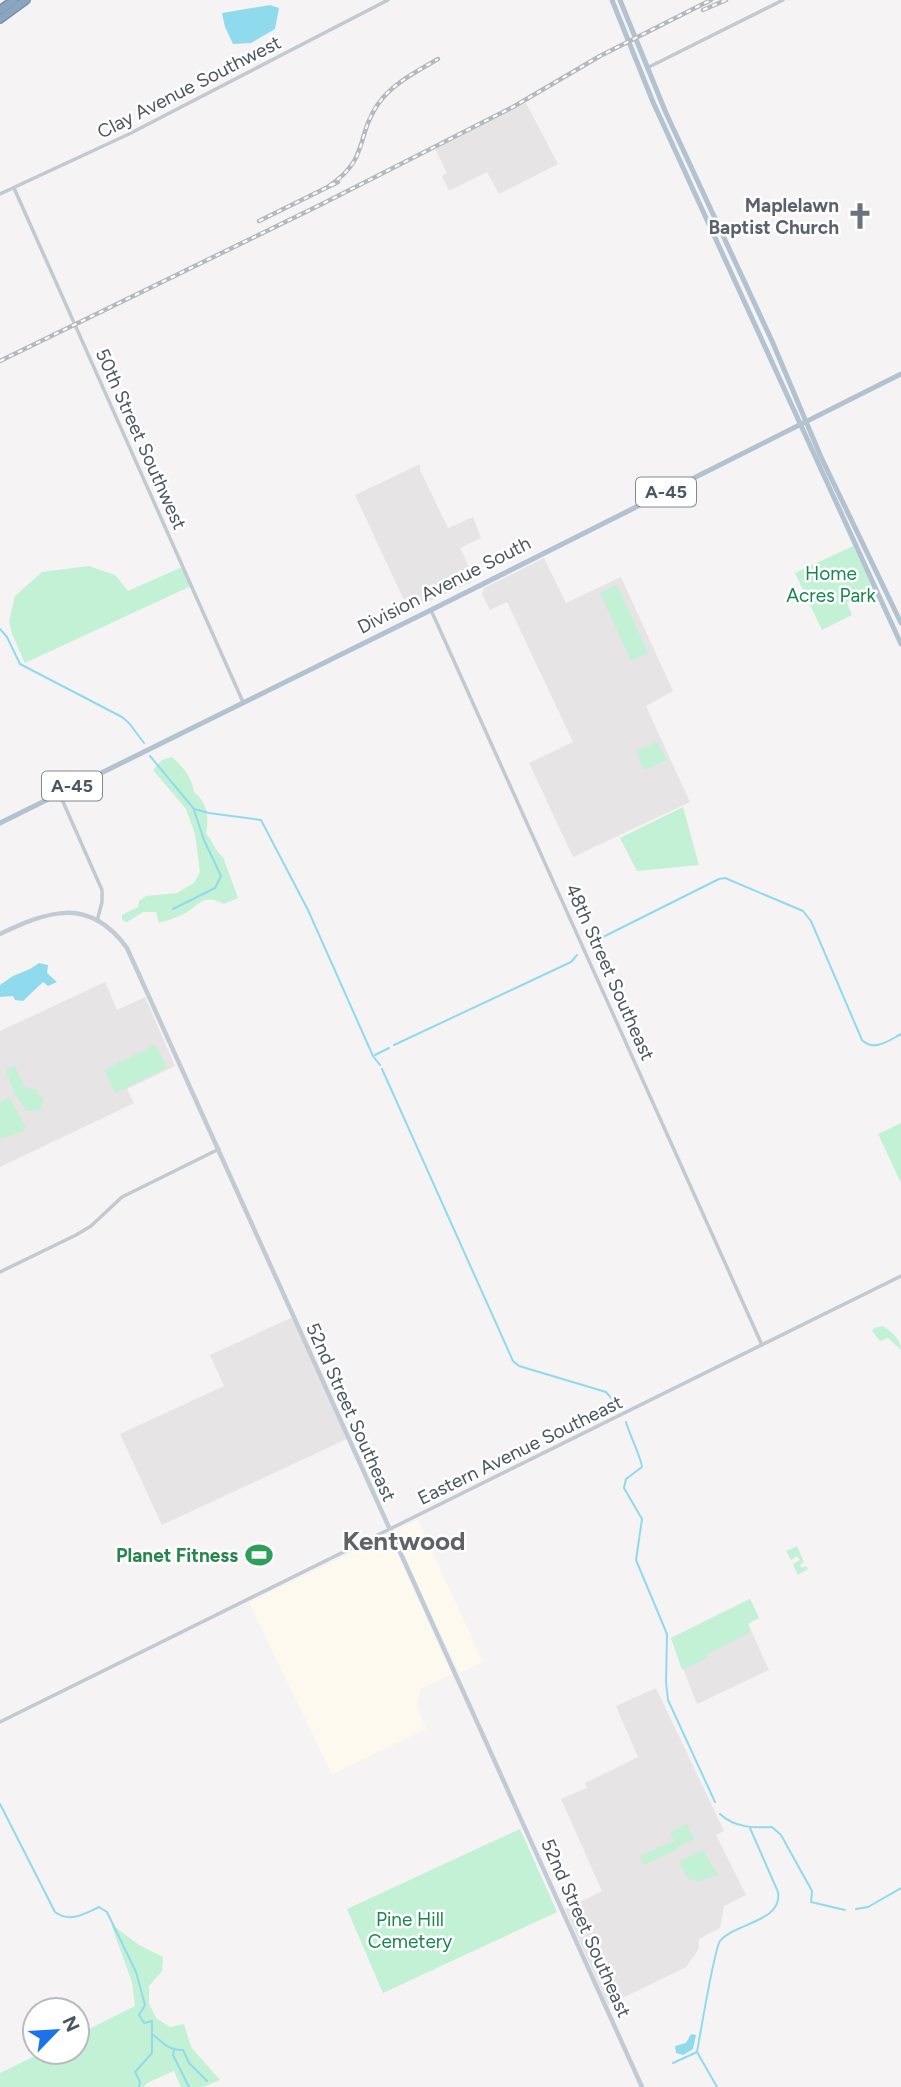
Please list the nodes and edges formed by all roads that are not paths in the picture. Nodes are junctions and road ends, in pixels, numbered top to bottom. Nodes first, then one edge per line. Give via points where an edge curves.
1 (14, 0) edge
2 (26, 0) edge
3 (388, 0) edge
4 (611, 0) edge
5 (620, 0) edge
6 (783, 0) edge
7 (0, 10) edge
8 (0, 19) edge
9 (648, 68) junction
10 (641, 71) junction
11 (687, 176) junction
12 (14, 188) junction
13 (702, 189) junction
14 (0, 194) edge
15 (743, 298) junction
16 (755, 304) junction
17 (751, 317) junction
18 (761, 318) junction
19 (760, 336) junction
20 (772, 341) junction
21 (901, 374) edge
22 (803, 422) junction
23 (431, 610) junction
24 (888, 615) junction
25 (900, 621) edge
26 (898, 630) edge
27 (901, 644) edge
28 (243, 702) junction
29 (59, 793) junction
30 (0, 823) edge
31 (97, 921) junction
32 (0, 934) edge
33 (219, 1149) junction
34 (0, 1272) edge
35 (901, 1276) edge
36 (762, 1346) junction
37 (389, 1529) junction
38 (0, 1721) edge
39 (642, 2087) edge

1 - 7 highway
2 - 8 highway
3 - 12 street, Clay Avenue Southwest
4 - 10 main road
5 - 9 main road
6 - 9 street
9 - 10 street
9 - 13 main road
10 - 11 main road
11 - 13 main road
11 - 15 main road
12 - 14 street, Clay Avenue Southwest
12 - 28 street, 50th Street Southwest
13 - 16 main road
15 - 16 main road
15 - 17 main road
16 - 18 main road
17 - 18 main road
17 - 19 main road
18 - 20 main road
19 - 20 main road
19 - 22 main road
20 - 22 main road
21 - 22 main road, Division Avenue South / A-45
22 - 23 main road, Division Avenue South / A-45
22 - 24 main road
22 - 25 main road
23 - 28 main road, Division Avenue South / A-45
23 - 36 street, 48th Street Southeast
24 - 25 main road
24 - 26 main road
26 - 27 main road
28 - 29 main road, Division Avenue South / A-45
29 - 30 main road, Division Avenue South / A-45
29 - 31 street via 102,890
31 - 32 main road via 75,913 47,914
31 - 33 main road, 52nd Street Southeast via 127,948
33 - 34 street via 122,1197 91,1226
33 - 37 main road, 52nd Street Southeast
35 - 36 street, Eastern Avenue Southeast
36 - 37 street, Eastern Avenue Southeast
37 - 38 street, Eastern Avenue Southeast
37 - 39 main road, 52nd Street Southeast

